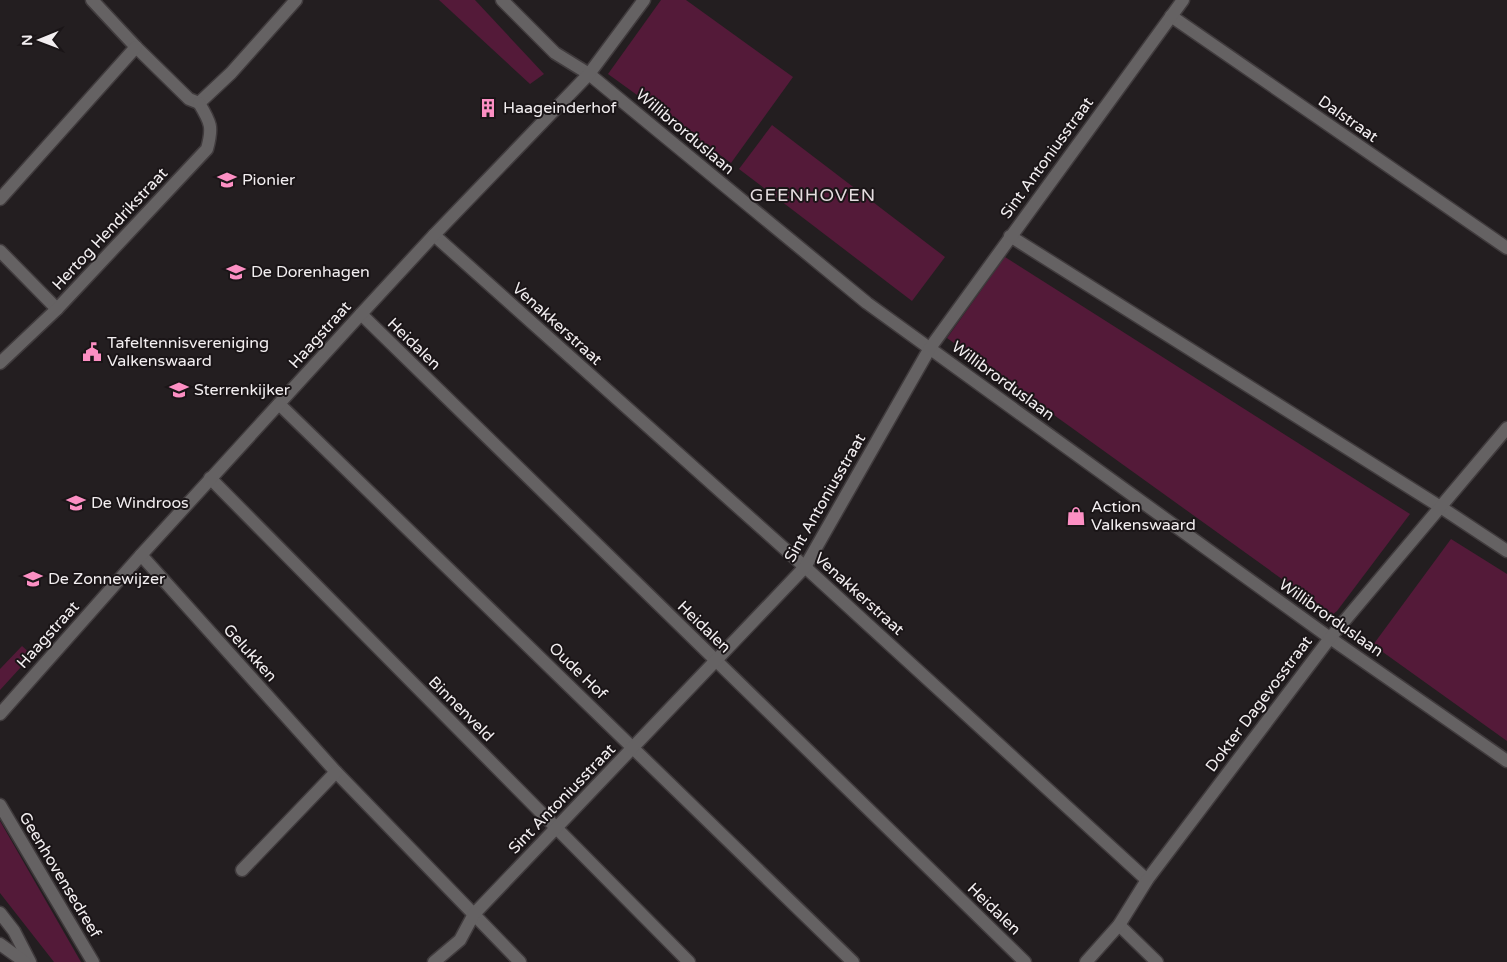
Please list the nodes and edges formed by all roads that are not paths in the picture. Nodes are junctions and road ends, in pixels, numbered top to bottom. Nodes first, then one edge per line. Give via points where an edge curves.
1 (92, 0) edge
2 (296, 0) edge
3 (502, 0) edge
4 (644, 0) edge
5 (1182, 0) edge
6 (1171, 16) junction
7 (136, 47) junction
8 (589, 74) junction
9 (199, 103) junction
10 (0, 199) edge
11 (434, 235) junction
12 (1010, 236) junction
13 (1507, 248) edge
14 (0, 251) edge
15 (57, 309) junction
16 (361, 314) junction
17 (930, 348) junction
18 (0, 363) edge
19 (279, 404) junction
20 (1507, 428) edge
21 (210, 478) junction
22 (1439, 506) junction
23 (1507, 550) edge
24 (141, 555) junction
25 (805, 568) junction
26 (1330, 638) junction
27 (716, 662) junction
28 (0, 714) edge
29 (634, 747) junction
30 (1507, 761) edge
31 (336, 772) junction
32 (0, 805) edge
33 (557, 828) junction
34 (242, 870) dead end
35 (1147, 880) junction
36 (0, 913) edge
37 (474, 914) junction
38 (1119, 925) junction
39 (0, 944) edge
40 (25, 962) edge
41 (30, 962) edge
42 (93, 962) edge
43 (434, 962) edge
44 (520, 962) edge
45 (689, 962) edge
46 (853, 962) edge
47 (1025, 962) edge
48 (1086, 962) edge
49 (1157, 962) edge

1 - 7 street
2 - 9 street via 231,73
3 - 8 street, Willibrorduslaan via 555,53
4 - 8 street, Haagstraat
5 - 6 street, Sint Antoniusstraat
6 - 12 street, Sint Antoniusstraat
6 - 13 street, Dalstraat
7 - 9 street via 189,99
7 - 10 street
8 - 11 street, Haagstraat
8 - 17 street, Willibrorduslaan via 867,303
9 - 15 street, Hertog Hendrikstraat via 212,132 207,149
11 - 16 street, Haagstraat
11 - 25 street, Venakkerstraat
12 - 17 street, Sint Antoniusstraat
12 - 22 street
14 - 15 street
15 - 18 street, Hertog Hendrikstraat
16 - 19 street, Haagstraat
16 - 27 street, Heidalen
17 - 25 street, Sint Antoniusstraat
17 - 26 street, Willibrorduslaan
19 - 21 street, Haagstraat
19 - 29 street, Oude Hof
20 - 22 street, Dokter Dagevosstraat
21 - 24 street, Haagstraat
21 - 33 street, Binnenveld
22 - 23 street
22 - 26 street, Dokter Dagevosstraat
24 - 28 street, Haagstraat
24 - 31 street, Gelukken
25 - 27 street, Sint Antoniusstraat
25 - 35 street, Venakkerstraat
26 - 30 street, Willibrorduslaan
26 - 35 street, Dokter Dagevosstraat
27 - 29 street, Sint Antoniusstraat
27 - 47 street, Heidalen
29 - 33 street, Sint Antoniusstraat
29 - 46 street, Oude Hof
31 - 34 street
31 - 37 street, Gelukken
32 - 42 street, Geenhovensedreef
33 - 37 street, Sint Antoniusstraat
33 - 45 street, Binnenveld
35 - 38 street, Dokter Dagevosstraat
36 - 41 street via 14,931
37 - 43 street, Sint Antoniusstraat via 460,940
37 - 44 street, Gelukken
38 - 48 street, Dokter Dagevosstraat
38 - 49 street
39 - 40 street

